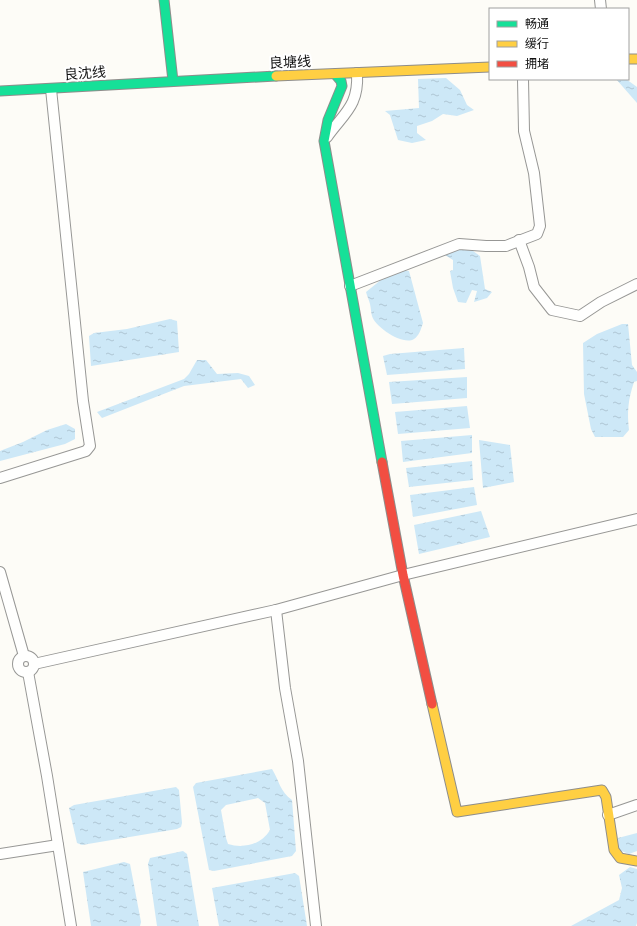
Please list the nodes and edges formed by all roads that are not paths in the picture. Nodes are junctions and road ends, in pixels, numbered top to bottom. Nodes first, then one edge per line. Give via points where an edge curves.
1 (164, 0) edge
2 (489, 67) edge
3 (357, 73) junction
4 (335, 74) junction
5 (522, 80) edge
6 (173, 81) junction
7 (51, 89) junction
8 (0, 91) edge
9 (324, 141) junction
10 (519, 240) junction
11 (637, 284) edge
12 (350, 286) junction
13 (0, 478) edge
14 (637, 519) edge
15 (0, 572) edge
16 (403, 575) junction
17 (276, 610) junction
18 (31, 668) junction
19 (637, 805) edge
20 (608, 815) junction
21 (58, 845) junction
22 (0, 854) edge
23 (637, 861) edge
24 (71, 926) edge
25 (316, 926) edge

1 - 6 street
2 - 3 street, 良塘线
3 - 4 street, 良塘线
3 - 9 street via 358,87 355,98
4 - 6 street, 良塘线
4 - 9 street via 342,86 328,120
5 - 10 street via 524,132 534,173 540,226 537,234
6 - 7 street, 良沈线
7 - 8 street, 良沈线
7 - 13 street via 83,401 90,446 86,451
9 - 12 street
10 - 11 street via 534,287 552,310 580,316
10 - 12 street via 506,246 459,244
12 - 16 street
14 - 16 street
15 - 18 street via 24,656 18,665 23,671
16 - 17 street
16 - 20 street via 457,812 602,790 606,797
17 - 18 street
17 - 25 street via 285,688 298,761
18 - 21 street
19 - 20 street
20 - 23 street via 614,850 620,858
21 - 22 street
21 - 24 street

